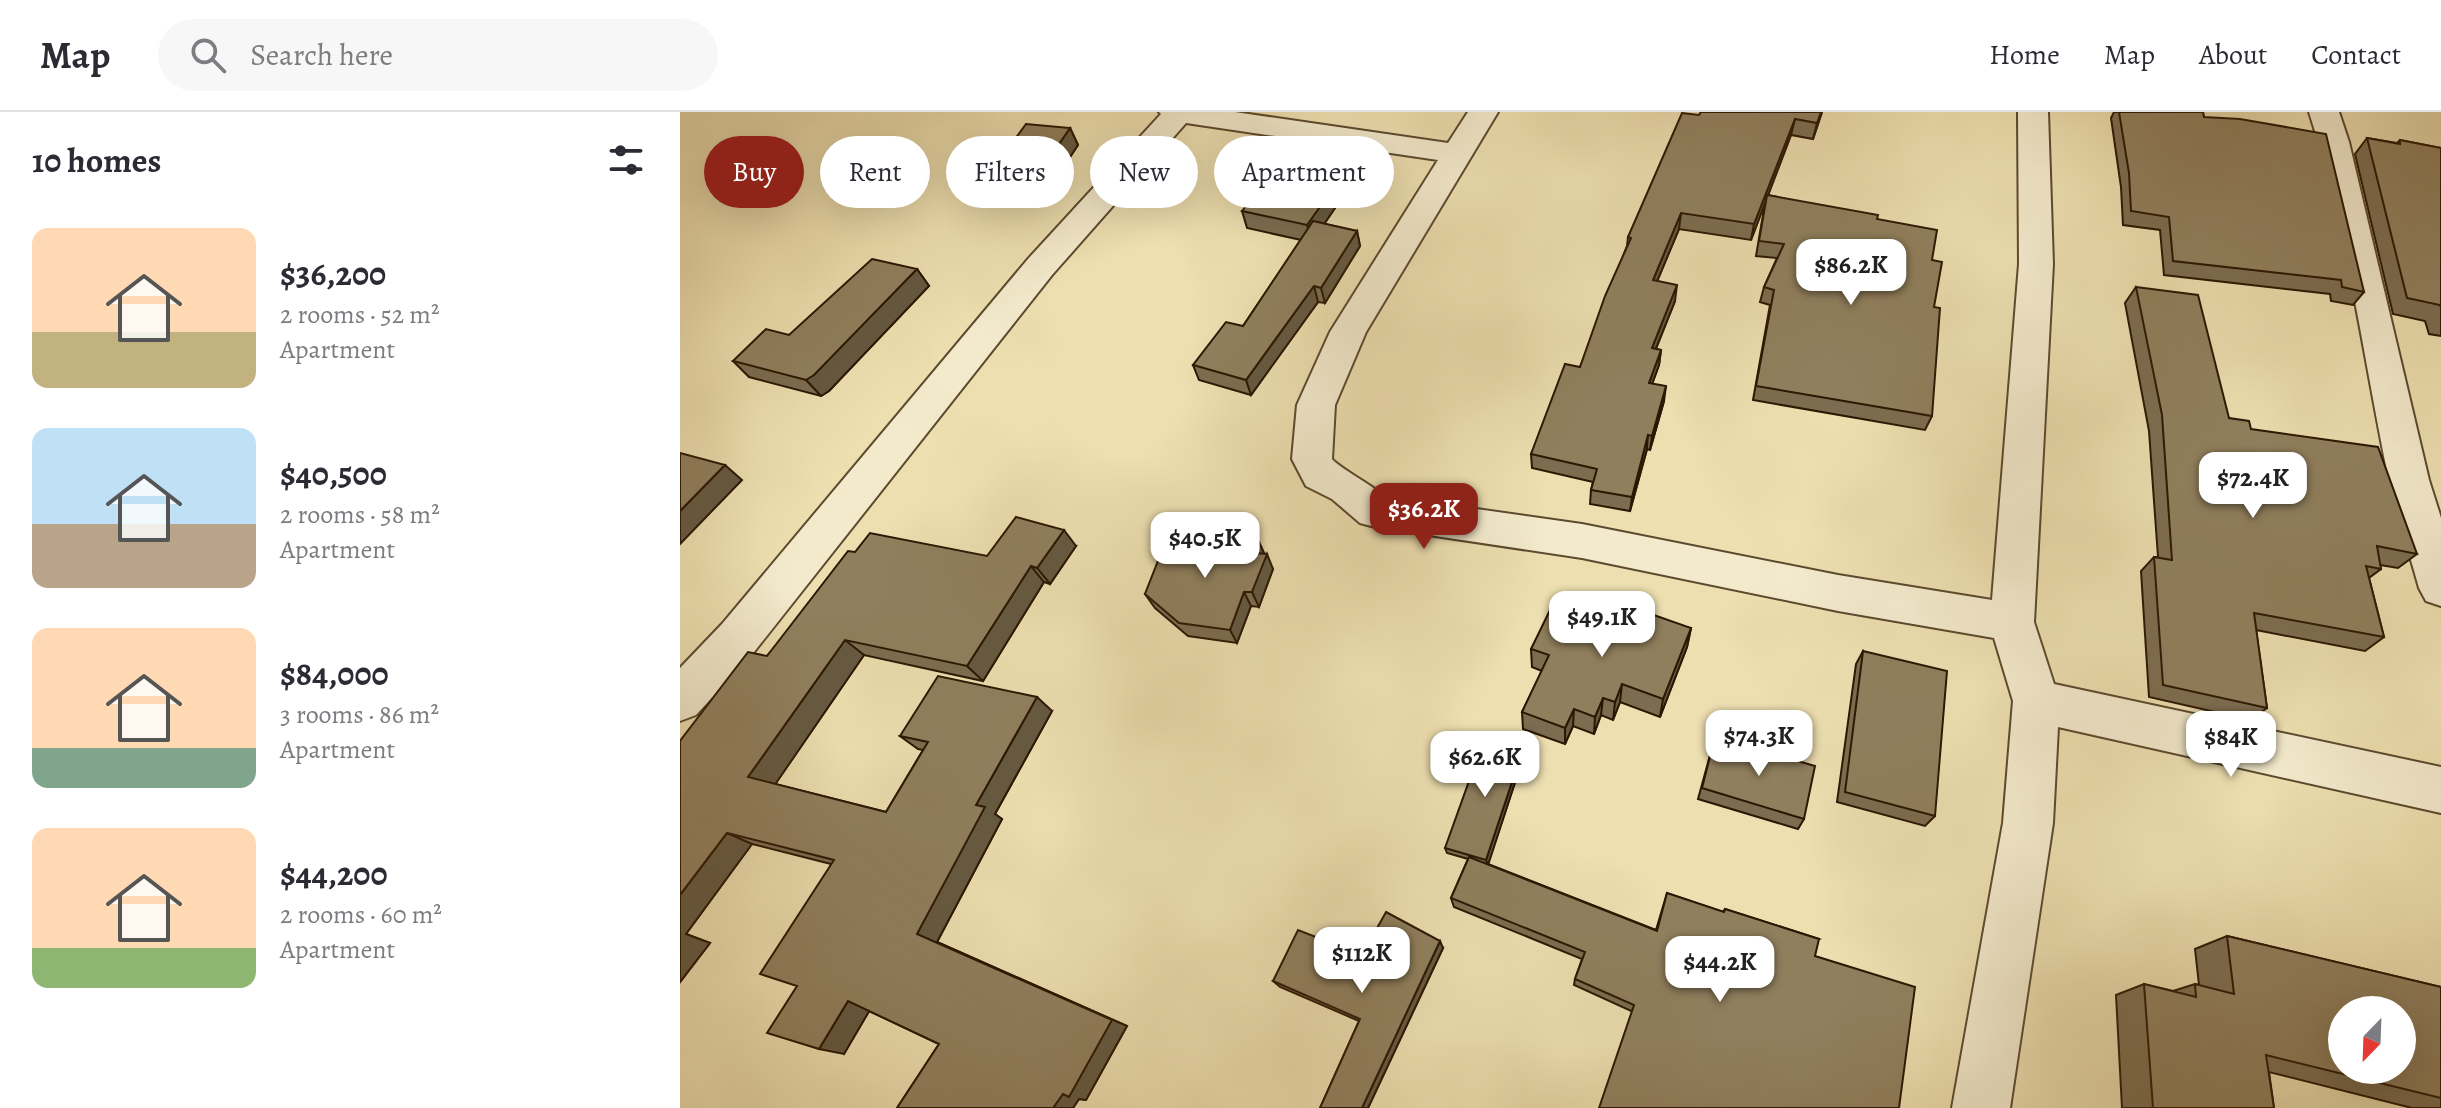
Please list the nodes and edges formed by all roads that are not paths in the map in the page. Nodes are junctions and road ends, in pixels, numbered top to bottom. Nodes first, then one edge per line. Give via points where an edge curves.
1 (1178, 112) edge
2 (1483, 112) edge
3 (2033, 112) edge
4 (2324, 112) edge
5 (1458, 154) junction
6 (2441, 588) edge
7 (2012, 622) junction
8 (680, 700) edge
9 (2036, 701) junction
10 (2441, 790) edge
11 (1981, 1108) edge

1 - 5 street
1 - 8 street via 1040,267 738,638
2 - 5 street
3 - 7 street via 2036,264
4 - 6 street via 2409,480
5 - 7 street via 1348,332 1316,405 1312,459 1320,475 1375,511 1582,541
7 - 9 street
9 - 10 street
9 - 11 street via 2028,823

